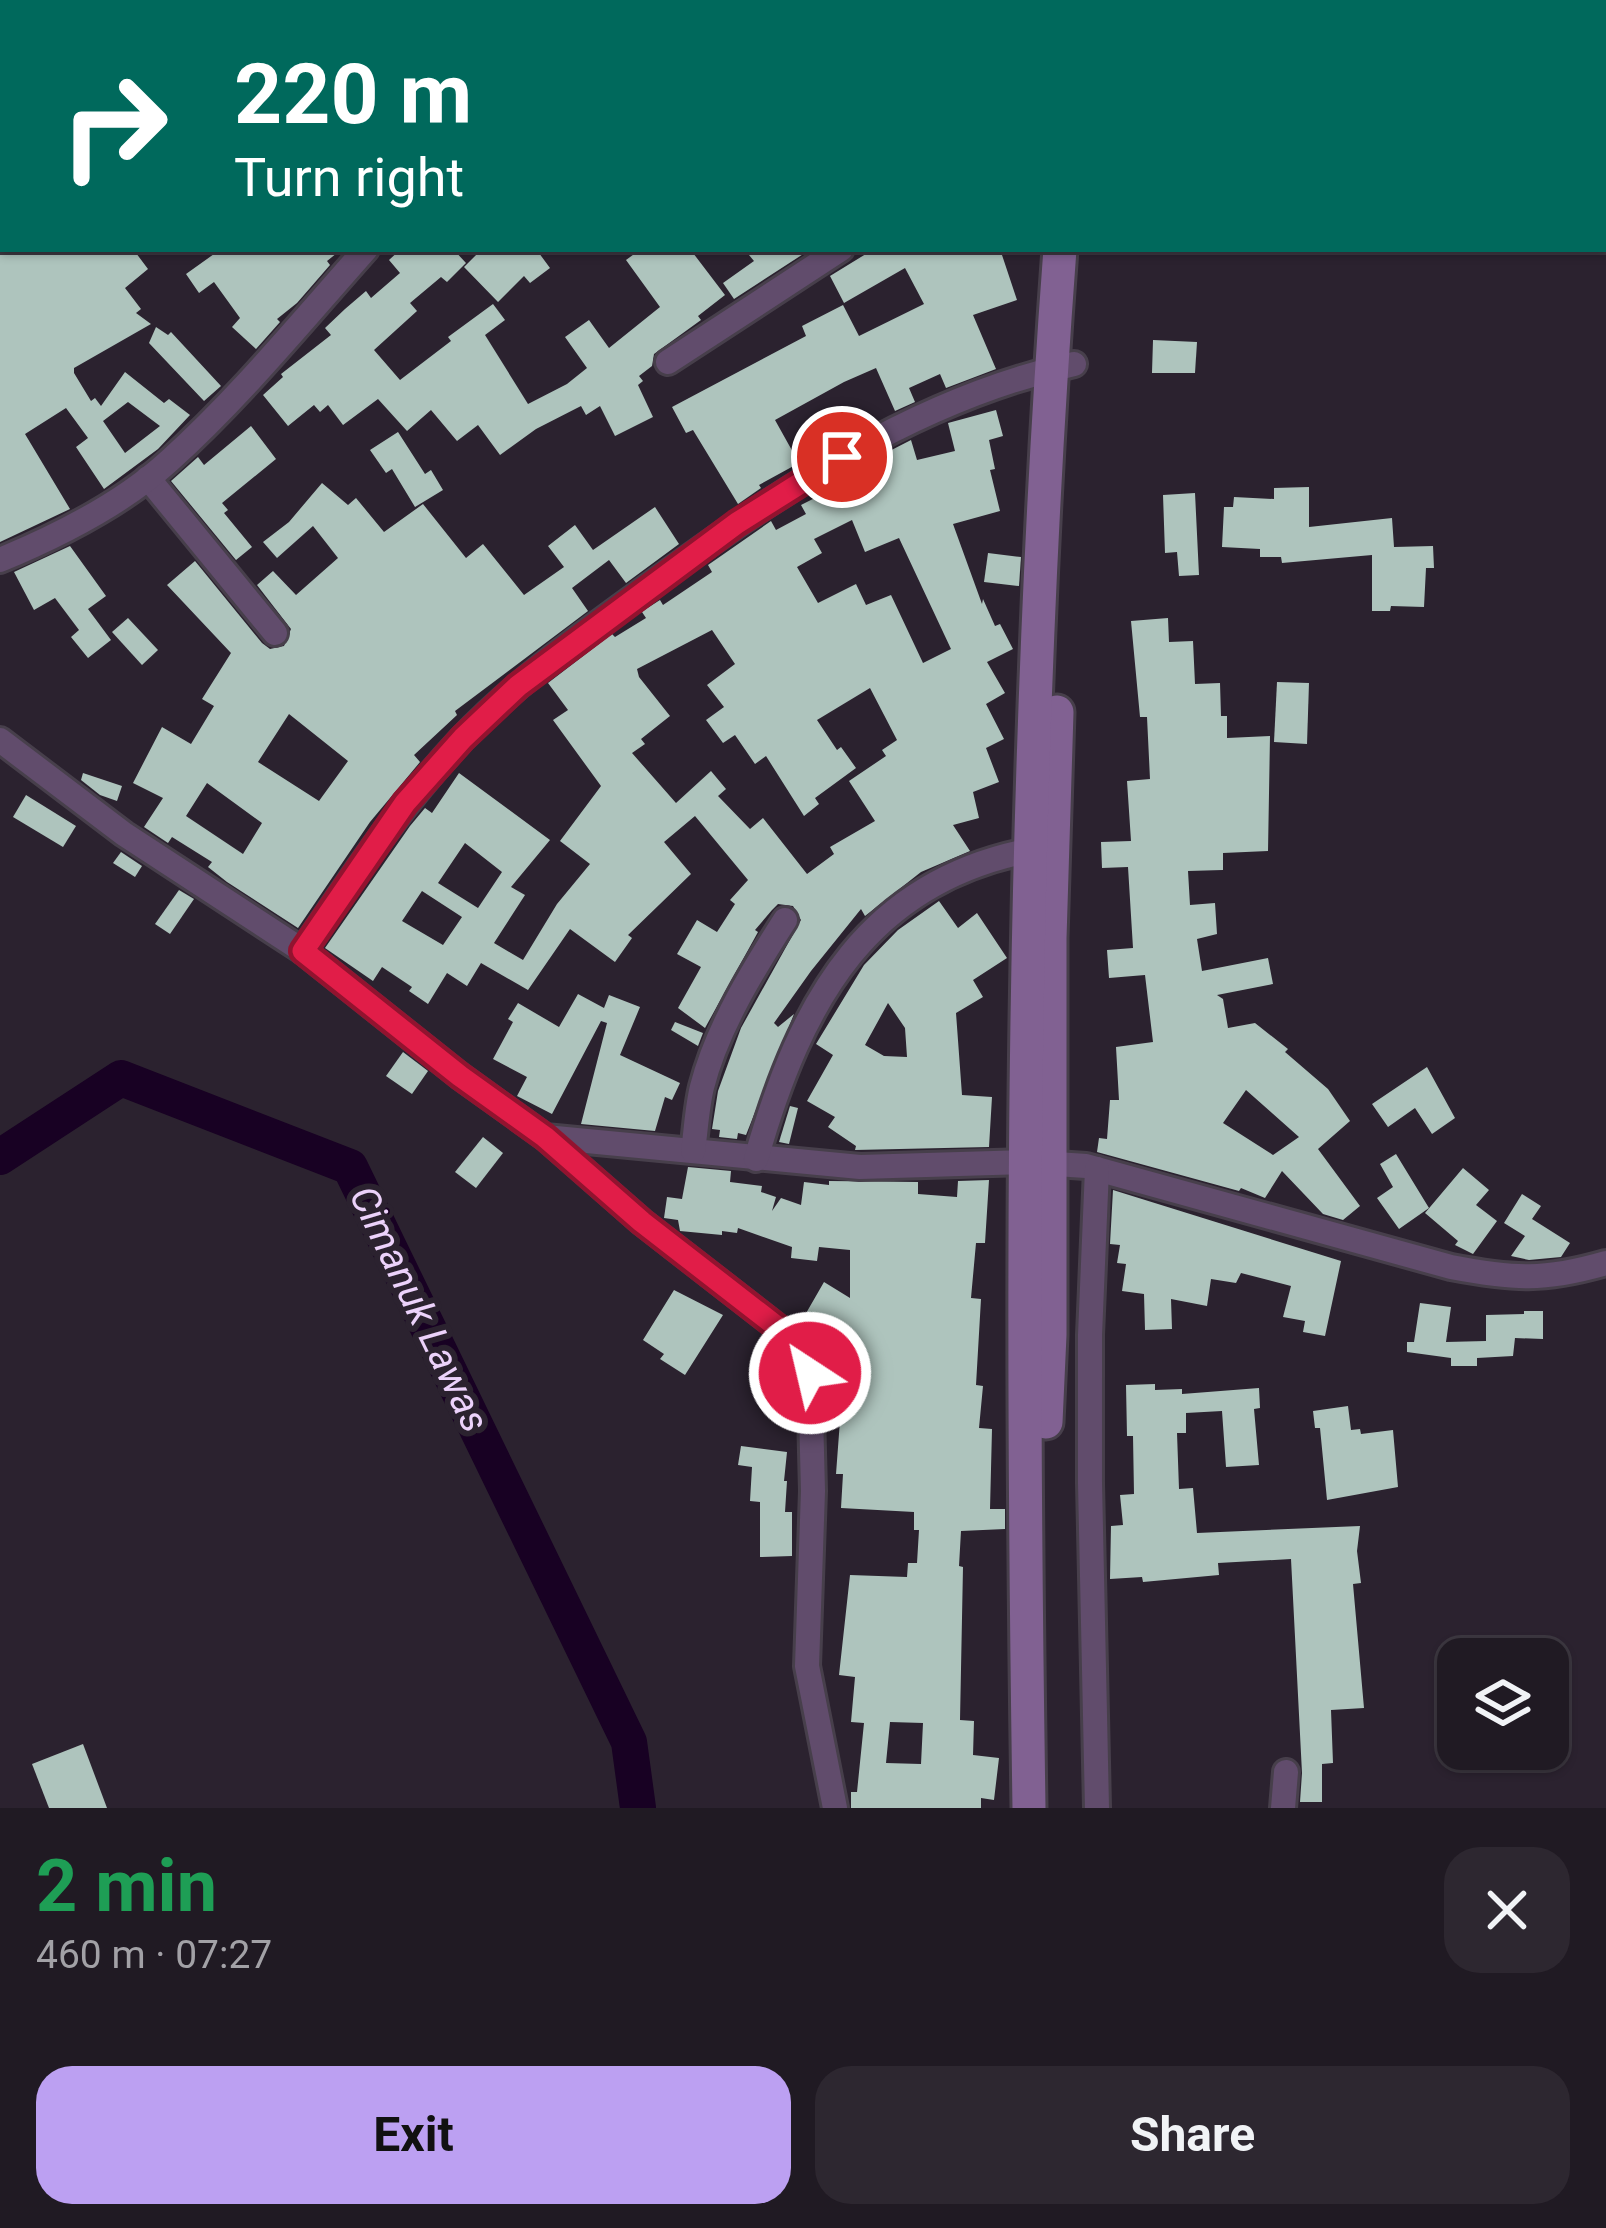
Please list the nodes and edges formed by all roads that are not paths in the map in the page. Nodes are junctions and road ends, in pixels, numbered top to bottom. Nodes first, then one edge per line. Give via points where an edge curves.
1 (363, 252) edge
2 (836, 252) edge
3 (1060, 252) edge
4 (1080, 252) edge
5 (668, 362) dead end
6 (1049, 369) junction
7 (148, 478) junction
8 (0, 560) edge
9 (275, 633) dead end
10 (0, 740) edge
11 (1028, 850) junction
12 (785, 920) dead end
13 (303, 951) junction
14 (545, 1137) junction
15 (693, 1151) junction
16 (756, 1159) junction
17 (1051, 1165) junction
18 (1606, 1263) edge
19 (1038, 1334) junction
20 (1090, 1335) junction
21 (1038, 1750) junction
22 (1286, 1772) dead end
23 (836, 1808) edge
24 (1029, 1808) edge
25 (1049, 1808) edge
26 (1096, 1808) edge
27 (1283, 1808) edge

1 - 7 street
2 - 5 street
3 - 6 main road
4 - 6 main road
6 - 11 main road via 1053,573
6 - 13 street via 962,397 812,474 614,611 463,738 405,803
7 - 8 street
7 - 9 street
10 - 13 street via 124,834
11 - 16 street via 925,887 863,937 794,1051
11 - 17 main road
12 - 15 street via 714,1053
13 - 14 street
14 - 15 street
14 - 23 street via 806,1355 813,1491 807,1666
15 - 16 street
16 - 17 street via 893,1168
17 - 18 street via 1504,1277 1556,1277
17 - 19 main road
17 - 20 street
19 - 20 street
19 - 21 main road
20 - 26 street
21 - 24 main road
21 - 25 main road
22 - 27 street

